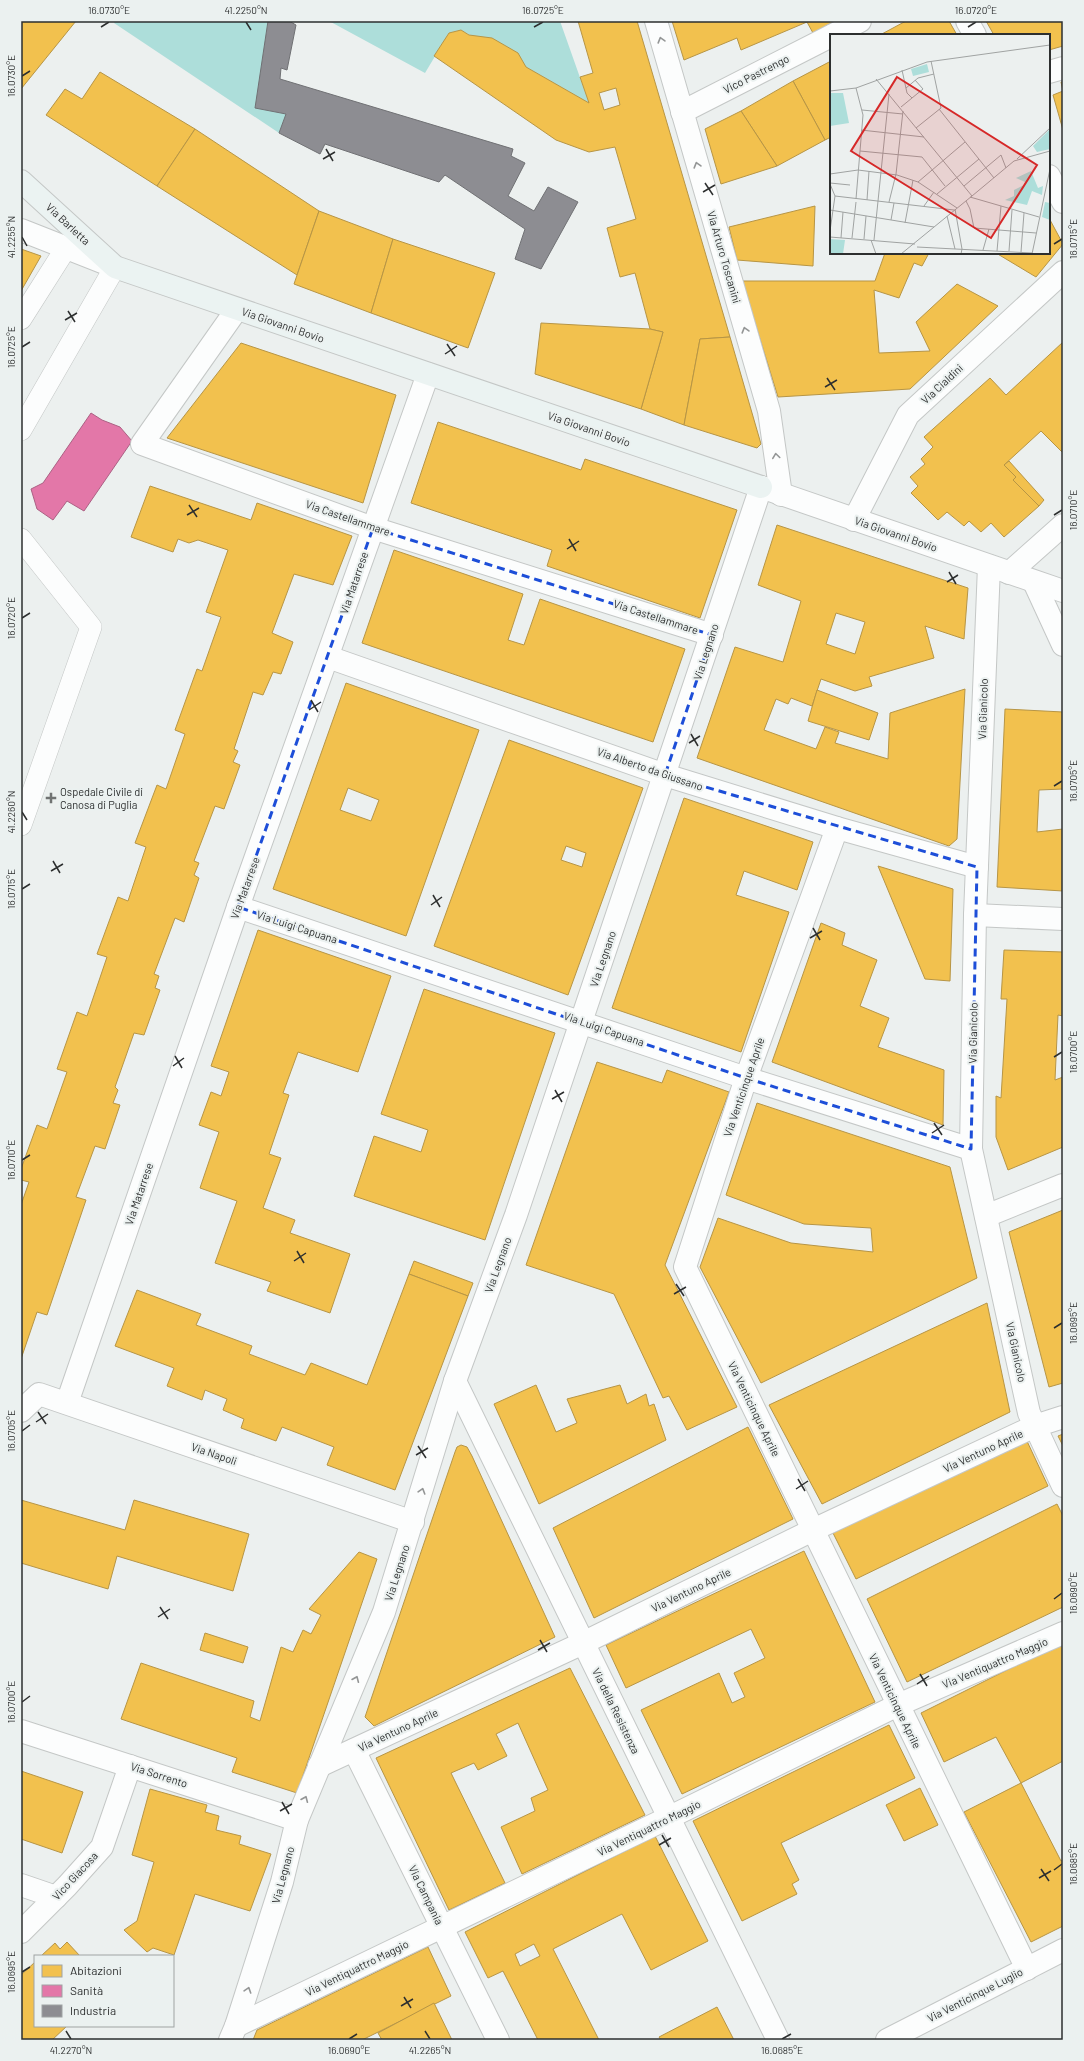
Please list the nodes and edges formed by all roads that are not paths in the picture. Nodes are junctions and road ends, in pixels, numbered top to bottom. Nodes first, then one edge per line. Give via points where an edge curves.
1 (656, 21) edge
2 (860, 21) edge
3 (967, 21) edge
4 (834, 34) edge
5 (974, 34) edge
6 (830, 36) edge
7 (1063, 68) edge
8 (1050, 72) edge
9 (682, 112) junction
10 (1050, 178) edge
11 (21, 181) edge
12 (1063, 202) edge
13 (21, 230) edge
14 (66, 248) junction
15 (115, 267) junction
16 (1063, 272) edge
17 (237, 309) junction
18 (21, 320) edge
19 (428, 374) junction
20 (21, 430) edge
21 (761, 487) junction
22 (781, 495) junction
23 (854, 520) junction
24 (1063, 525) edge
25 (373, 528) junction
26 (21, 539) edge
27 (999, 570) junction
28 (1034, 582) junction
29 (1063, 591) edge
30 (712, 635) junction
31 (1063, 645) edge
32 (328, 657) junction
33 (665, 775) junction
34 (21, 825) edge
35 (837, 828) junction
36 (977, 867) junction
37 (238, 907) junction
38 (975, 915) junction
39 (1063, 919) edge
40 (582, 1022) junction
41 (746, 1078) junction
42 (971, 1149) junction
43 (1063, 1185) edge
44 (986, 1216) junction
45 (455, 1381) junction
46 (68, 1403) junction
47 (21, 1411) edge
48 (1063, 1417) edge
49 (1035, 1426) junction
50 (1063, 1486) edge
51 (413, 1522) junction
52 (813, 1530) junction
53 (1063, 1633) edge
54 (583, 1643) junction
55 (898, 1705) junction
56 (21, 1731) edge
57 (354, 1750) junction
58 (130, 1766) junction
59 (319, 1766) junction
60 (668, 1818) junction
61 (297, 1820) junction
62 (21, 1885) edge
63 (56, 1897) junction
64 (442, 1928) junction
65 (21, 1932) edge
66 (1063, 1950) edge
67 (1027, 1969) junction
68 (233, 2033) edge
69 (498, 2040) edge
70 (778, 2040) edge
71 (887, 2040) edge

9 -> 1 street, Via Arturo Toscanini
2 - 4 street, Vico Pastrengo
3 - 5 street
6 - 9 street, Vico Pastrengo
7 - 8 street
22 -> 9 street, Via Arturo Toscanini via 769,411
10 - 12 street
11 - 15 main road, Via Barletta
13 - 14 street
14 - 15 street
14 - 18 lane
15 - 17 main road, Via Giovanni Bovio
15 - 20 lane
16 - 23 street, Via Cialdini via 908,415
17 - 19 main road, Via Giovanni Bovio
17 - 25 street, Via Castellammare via 142,444
19 - 21 main road, Via Giovanni Bovio
19 - 25 street, Via Matarrese
21 - 22 street, Via Giovanni Bovio
21 - 30 street, Via Legnano
22 - 23 street, Via Giovanni Bovio
23 - 27 street, Via Giovanni Bovio
24 - 27 street
25 - 30 street, Via Castellammare
25 - 32 street, Via Matarrese
26 - 34 lane via 90,627
27 - 28 street, Via Giovanni Bovio
27 - 36 street, Via Gianicolo
28 - 29 street, Via Giovanni Bovio
28 - 31 street
30 - 33 street, Via Legnano
32 - 33 street, Via Alberto da Giussano
32 - 37 street, Via Matarrese
33 - 35 street, Via Alberto da Giussano
33 - 40 street, Via Legnano
35 - 36 street, Via Alberto da Giussano
35 - 41 street, Via Venticinque Aprile
36 - 38 street, Via Gianicolo
37 - 40 street, Via Luigi Capuana
37 - 46 street, Via Matarrese
38 - 39 street
38 - 42 street, Via Gianicolo
40 - 41 street, Via Luigi Capuana
40 - 45 street, Via Legnano via 516,1215
41 - 42 street, Via Luigi Capuana
41 - 52 street, Via Venticinque Aprile via 685,1267
42 - 44 street, Via Gianicolo
43 - 44 street
44 - 49 street, Via Gianicolo via 1029,1412
51 -> 45 street, Via Legnano
45 - 54 street, Via della Resistenza
46 - 47 street, Via Napoli via 38,1394
46 - 51 street, Via Napoli
48 - 49 street, Via Ventuno Aprile
49 - 50 street, Via Gianicolo
49 - 52 street, Via Ventuno Aprile
59 -> 51 street, Via Legnano via 384,1612
52 - 54 street, Via Ventuno Aprile
52 - 55 street, Via Venticinque Aprile
53 - 55 street, Via Ventiquattro Maggio
54 - 57 street, Via Ventuno Aprile
54 - 60 street, Via della Resistenza
55 - 60 street, Via Ventiquattro Maggio
55 - 67 street, Via Venticinque Aprile
56 - 58 street, Via Sorrento
57 - 59 street, Via Ventuno Aprile
57 - 64 street, Via Campania
58 - 61 street, Via Sorrento
58 - 63 street, Vico Giacosa via 102,1847
61 -> 59 street, Via Legnano
60 - 64 street, Via Ventiquattro Maggio
60 - 70 street, Via della Resistenza
68 -> 61 street, Via Legnano via 282,1882
62 - 63 street
63 - 65 street, Vico Giacosa
64 - 68 street, Via Ventiquattro Maggio
64 - 69 street, Via Campania
66 - 67 street, Via Venticinque Luglio
67 - 71 street, Via Venticinque Luglio

